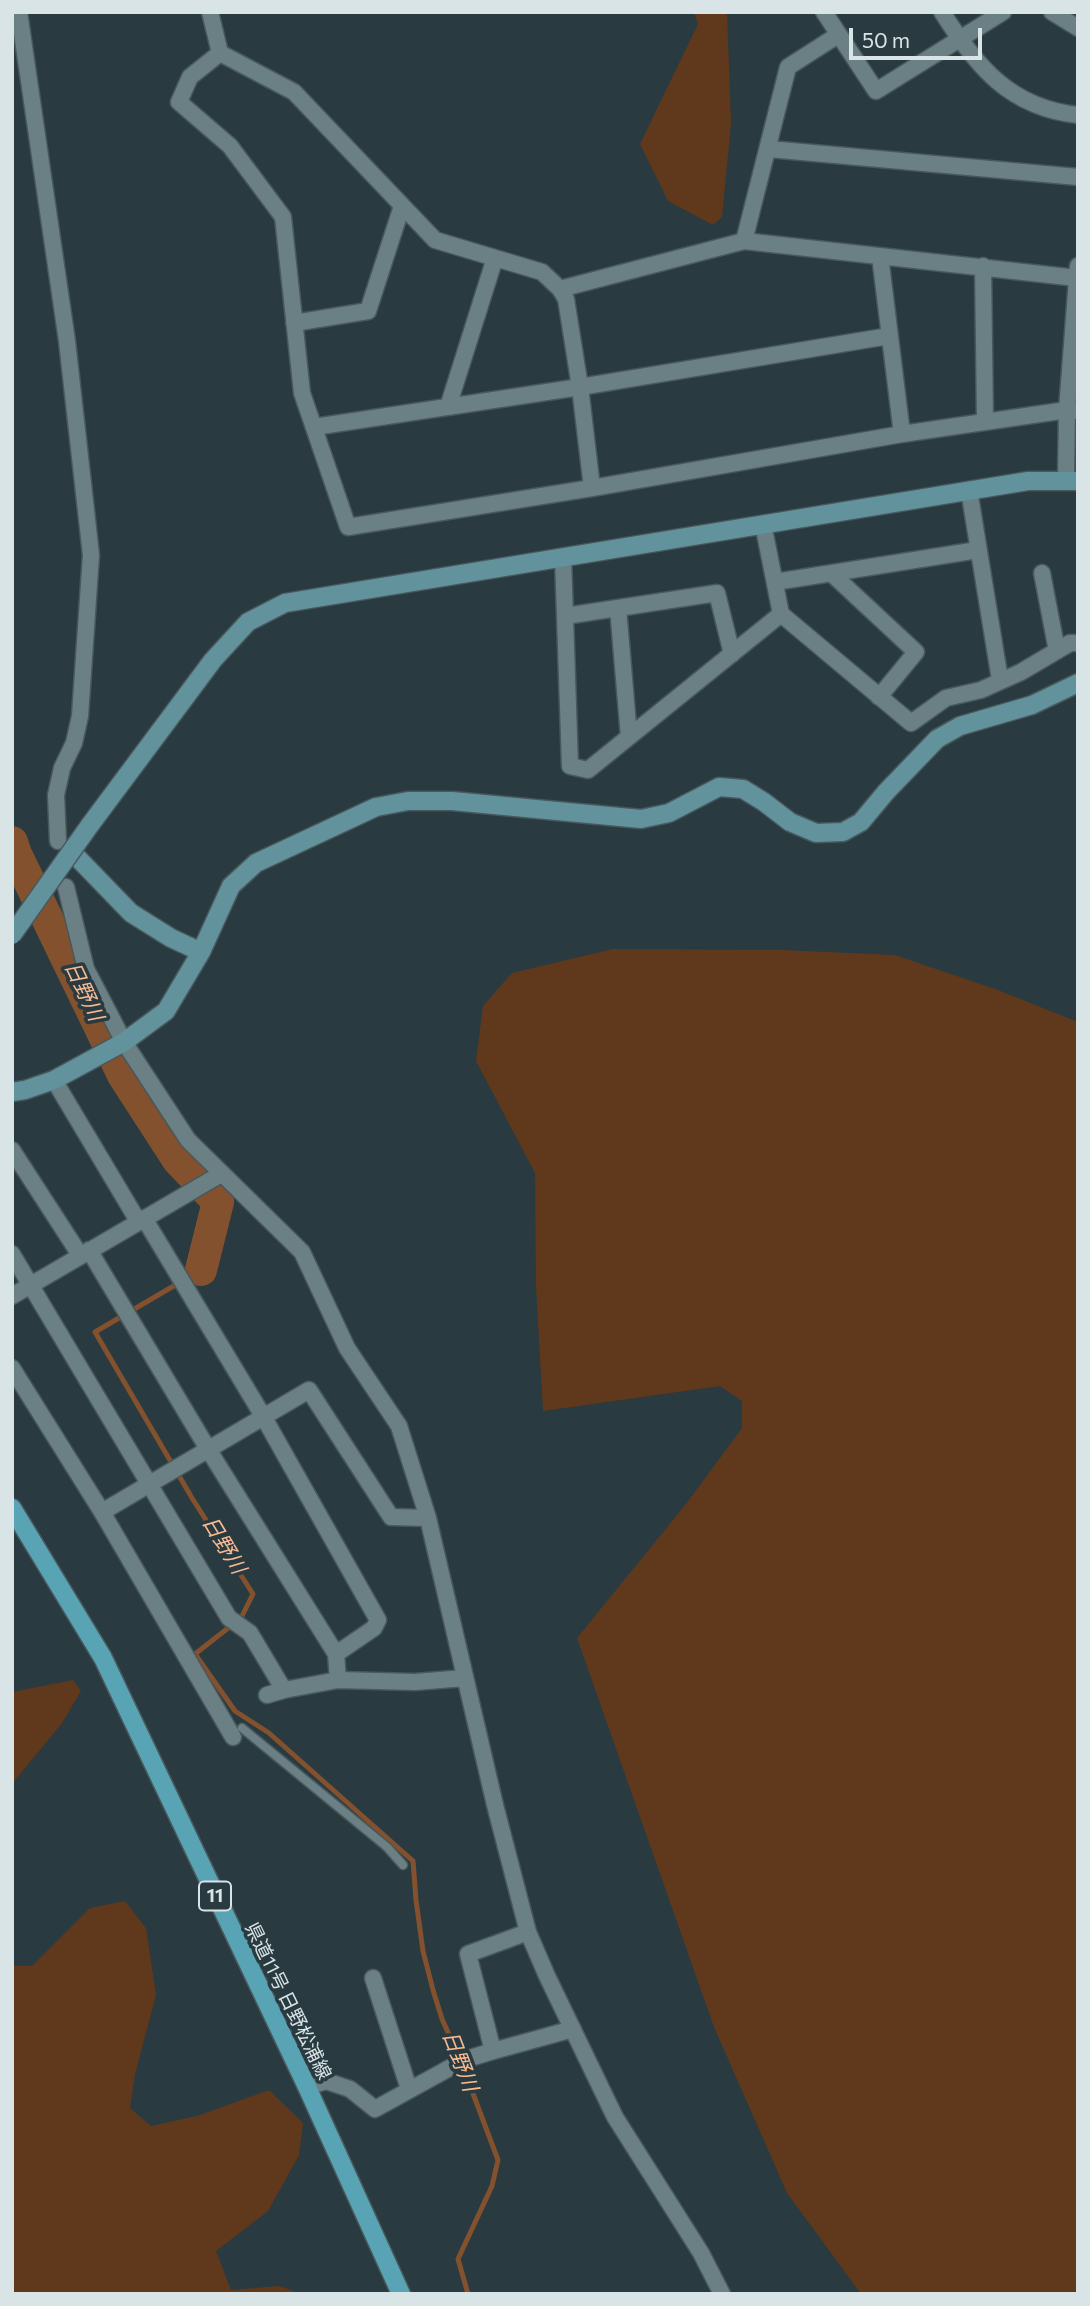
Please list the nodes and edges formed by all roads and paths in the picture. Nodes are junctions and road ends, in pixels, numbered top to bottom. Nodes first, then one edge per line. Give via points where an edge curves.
1 (19, 12) edge
2 (210, 12) edge
3 (824, 12) edge
4 (942, 12) edge
5 (1003, 12) edge
6 (1052, 12) edge
7 (1078, 28) edge
8 (838, 34) junction
9 (960, 40) junction
10 (220, 53) junction
11 (1078, 115) edge
12 (769, 149) junction
13 (1078, 177) edge
14 (402, 206) junction
15 (744, 241) junction
16 (880, 256) junction
17 (495, 258) junction
18 (983, 266) junction
19 (1077, 272) edge
20 (560, 289) junction
21 (294, 323) junction
22 (889, 336) junction
23 (580, 387) junction
24 (448, 407) junction
25 (1072, 410) edge
26 (985, 421) junction
27 (314, 427) junction
28 (902, 434) junction
29 (1072, 481) edge
30 (592, 488) junction
31 (969, 491) junction
32 (763, 524) junction
33 (978, 550) junction
34 (564, 556) junction
35 (831, 573) junction
36 (1049, 581) dead end
37 (775, 582) junction
38 (618, 608) junction
39 (781, 614) junction
40 (565, 616) junction
41 (1078, 643) edge
42 (1057, 651) junction
43 (732, 653) junction
44 (1000, 680) junction
45 (1078, 683) edge
46 (879, 697) junction
47 (629, 737) junction
48 (65, 846) junction
49 (66, 887) dead end
50 (12, 935) edge
51 (201, 952) junction
52 (124, 1042) junction
53 (54, 1080) junction
54 (12, 1092) edge
55 (12, 1150) edge
56 (221, 1174) junction
57 (141, 1219) junction
58 (84, 1252) junction
59 (12, 1254) edge
60 (31, 1285) junction
61 (12, 1296) edge
62 (12, 1368) edge
63 (263, 1416) junction
64 (208, 1449) junction
65 (148, 1485) junction
66 (12, 1508) edge
67 (102, 1512) junction
68 (428, 1518) junction
69 (336, 1654) junction
70 (466, 1678) junction
71 (338, 1680) junction
72 (284, 1690) junction
73 (267, 1695) dead end
74 (237, 1733) joint
75 (403, 1866) dead end
76 (528, 1932) junction
77 (373, 1978) dead end
78 (573, 2029) junction
79 (493, 2051) junction
80 (307, 2087) junction
81 (409, 2090) junction
82 (401, 2294) edge
83 (722, 2294) edge

1 - 48 street via 67,341 91,555 80,716 56,795
2 - 10 street
3 - 8 street
4 - 9 street
5 - 9 street
6 - 7 street
8 - 9 street via 876,91
8 - 12 street via 788,66
9 - 11 street via 990,77 1020,97
10 - 14 street via 295,92
10 - 21 street via 190,77 179,102 230,146 283,216
12 - 13 street
12 - 15 street
14 - 17 street via 435,240
14 - 21 street via 368,311
15 - 16 street
15 - 20 street
16 - 18 street
16 - 22 street
17 - 20 street via 542,272
17 - 24 street
18 - 19 street
18 - 26 street
19 - 25 street
20 - 23 street via 566,299
21 - 27 street via 302,393
22 - 23 street
22 - 28 street
23 - 24 street
23 - 30 street
24 - 27 street
25 - 26 street
25 - 29 street
26 - 28 street
27 - 30 street via 348,527
28 - 30 street
29 - 31 street via 1028,481
31 - 32 street
31 - 33 street
32 - 34 street
32 - 37 street
33 - 35 street
33 - 44 street
34 - 40 street
34 - 48 street, bridge via 285,603 248,622 213,660 90,825
35 - 37 street
35 - 46 street via 916,652
36 - 42 street
37 - 39 street
38 - 40 street
38 - 43 street via 717,593
38 - 47 street
39 - 43 street
39 - 46 street
40 - 47 street via 570,766 588,770
41 - 42 street
42 - 44 street
43 - 47 street
44 - 46 street via 946,698 911,723
45 - 51 street via 1032,705 960,726 937,739 861,822 843,832 817,834 790,822 743,789 719,787 669,813 641,819 452,801 376,807 256,863 230,886
48 - 50 street, bridge
48 - 51 street via 131,913
49 - 52 street via 86,970
51 - 52 street via 166,1011
52 - 53 street
52 - 56 street via 188,1140
53 - 54 street
53 - 57 street
55 - 58 street
56 - 57 street
56 - 68 street via 302,1252 347,1348 399,1426
57 - 58 street
57 - 63 street
58 - 60 street
58 - 64 street
59 - 60 street
60 - 61 street
60 - 65 street
62 - 67 street
63 - 64 street
63 - 68 street via 309,1390 391,1517
63 - 69 street via 378,1620 374,1628
64 - 65 street
64 - 69 street
65 - 67 street
65 - 72 street via 229,1618 250,1633
66 - 80 main road, 県道11号 日野松浦線 / 11 via 103,1658
67 - 74 street
68 - 70 street
69 - 71 street
70 - 71 street
70 - 76 street
71 - 72 street
72 - 73 street
74 - 75 lane via 387,1847
76 - 78 street
76 - 79 street via 468,1954
77 - 81 street
78 - 79 street
78 - 83 street via 615,2117
79 - 81 street via 464,2060
80 - 81 street via 326,2081 350,2089 375,2109
80 - 82 main road, 県道11号 日野松浦線 / 11

